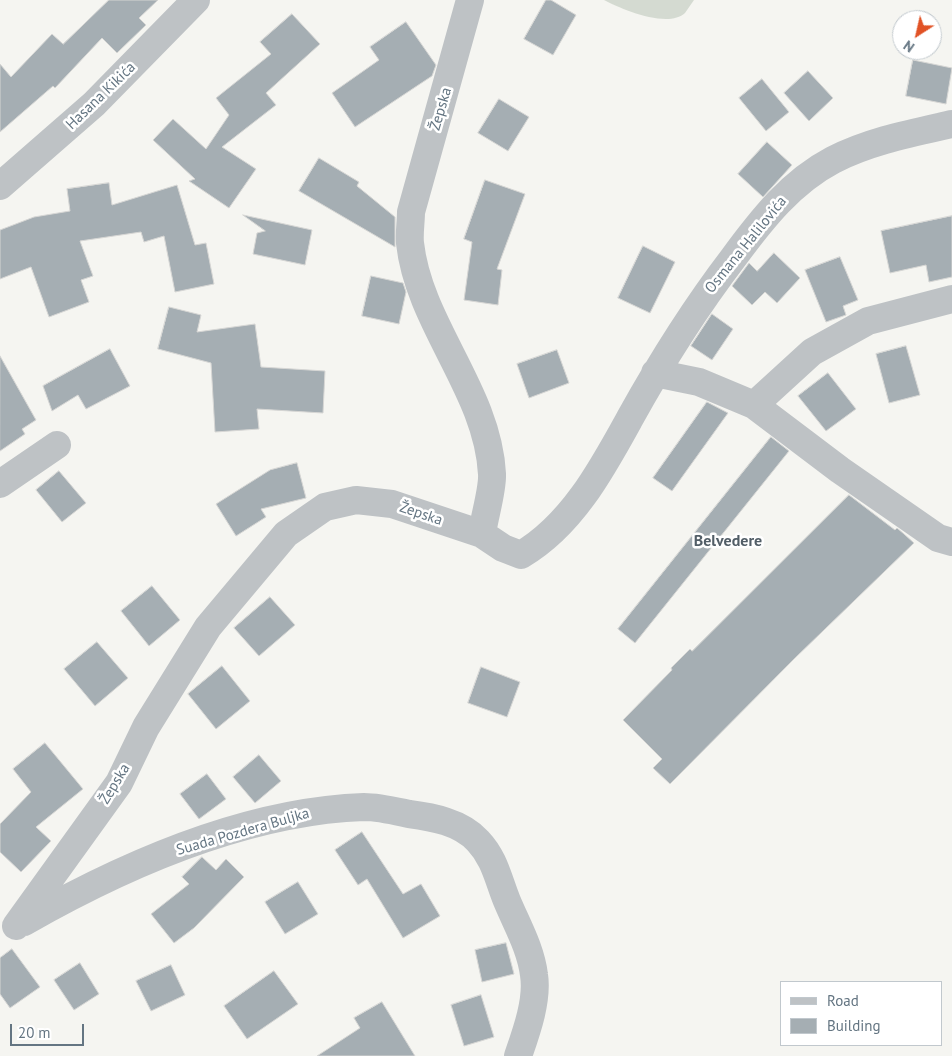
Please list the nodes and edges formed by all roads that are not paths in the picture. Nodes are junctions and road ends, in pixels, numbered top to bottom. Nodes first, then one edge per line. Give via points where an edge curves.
1 (196, 0) edge
2 (470, 0) edge
3 (952, 124) edge
4 (0, 186) edge
5 (952, 299) edge
6 (655, 373) junction
7 (754, 405) junction
8 (57, 445) dead end
9 (0, 484) edge
10 (482, 534) junction
11 (952, 542) edge
12 (8, 931) edge
13 (518, 1056) edge

1 - 4 street, Hasana Kikića via 94,104
2 - 10 street, Žepska via 412,212 410,242 419,282 474,404 488,444 492,476
3 - 6 street, Osmana Halilovića via 898,136 834,160 794,187 777,202 708,291
5 - 7 street via 868,321 812,352
6 - 7 street via 699,382
6 - 10 street, Osmana Halilovića via 594,480 553,531 521,555
7 - 11 street via 938,538
8 - 9 street
10 - 12 street, Žepska via 392,504 356,500 325,507 286,534 208,628 146,727 119,783
12 - 13 street, Suada Pozdera Buljka via 117,873 184,847 301,812 366,807 429,817 461,827 493,860 522,934 535,976 530,1018

